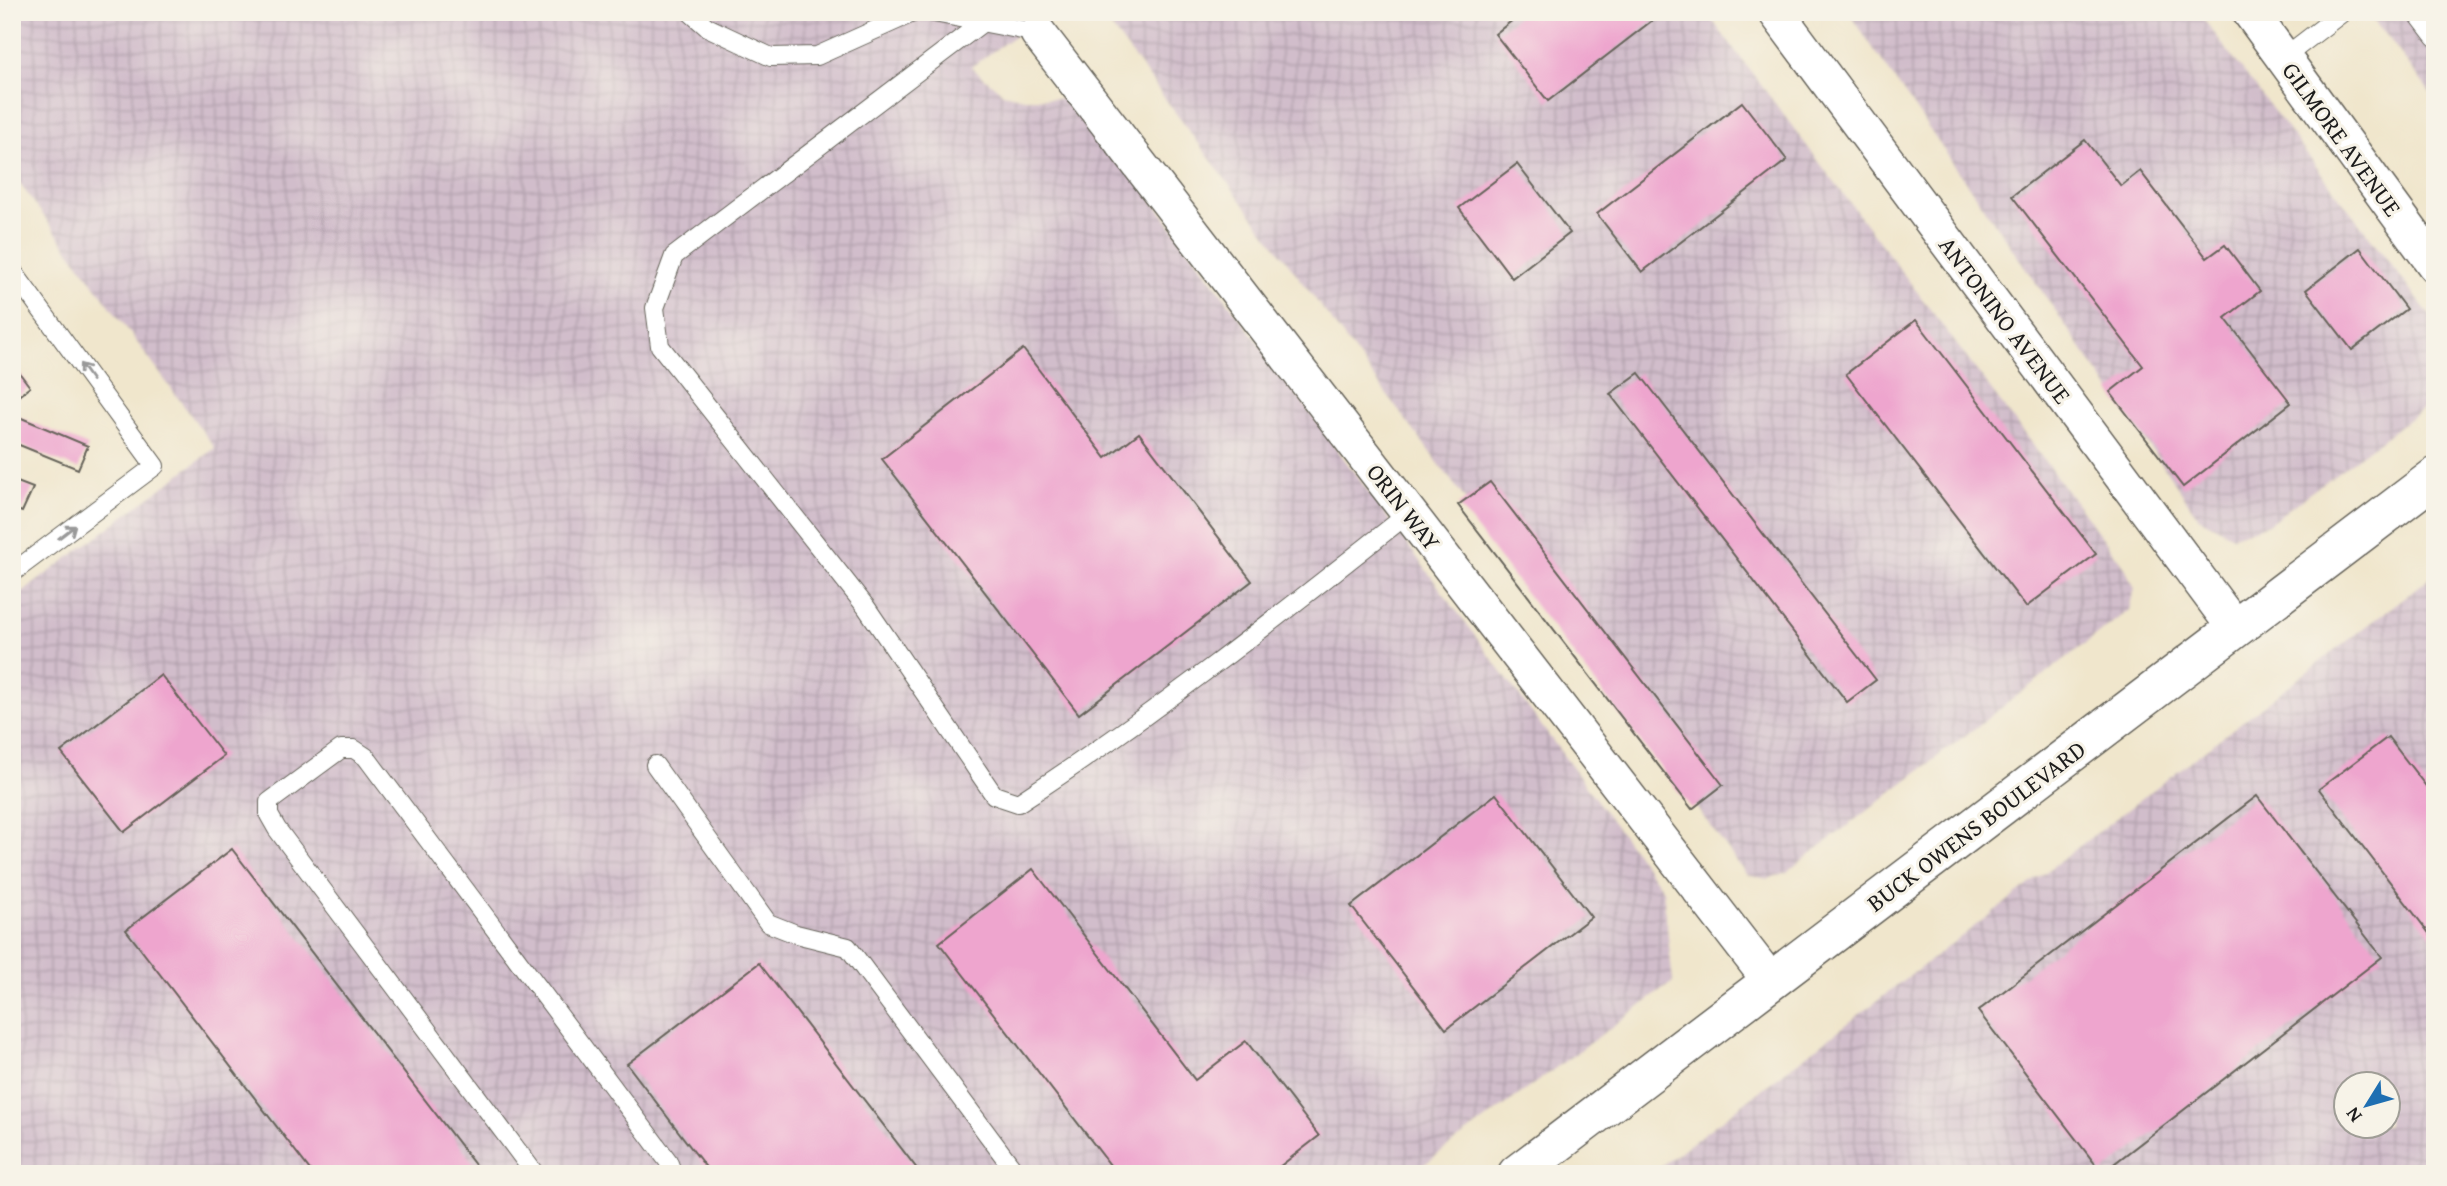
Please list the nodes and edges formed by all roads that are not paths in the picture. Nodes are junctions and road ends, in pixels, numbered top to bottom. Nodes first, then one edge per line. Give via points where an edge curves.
1 (690, 12) edge
2 (915, 12) edge
3 (929, 12) edge
4 (1776, 12) edge
5 (2250, 12) edge
6 (2343, 12) edge
7 (2416, 12) edge
8 (983, 22) junction
9 (1035, 23) edge
10 (2435, 37) edge
11 (2283, 58) junction
12 (2435, 265) edge
13 (12, 270) edge
14 (2435, 477) edge
15 (1409, 513) junction
16 (12, 573) edge
17 (2235, 628) junction
18 (655, 765) dead end
19 (1771, 982) junction
20 (535, 1174) edge
21 (673, 1174) edge
22 (1017, 1174) edge
23 (1517, 1174) edge

1 - 2 lane via 706,27 771,57 817,57
3 - 8 lane
4 - 17 street, ANTONINO AVENUE
5 - 11 street, GILMORE AVENUE
6 - 11 lane
7 - 10 lane
8 - 9 lane
8 - 15 lane via 674,256 655,308 660,346 866,607 994,795 1018,803 1079,763
9 - 15 street, ORIN WAY
11 - 12 street, GILMORE AVENUE
16 -> 13 lane via 155,466
14 - 17 main road, BUCK OWENS BOULEVARD
15 - 19 street, ORIN WAY
17 - 19 main road, BUCK OWENS BOULEVARD
18 - 22 lane via 768,923 848,947
19 - 23 main road, BUCK OWENS BOULEVARD
20 - 21 lane via 269,815 269,802 341,750 354,749 366,757 668,1161

